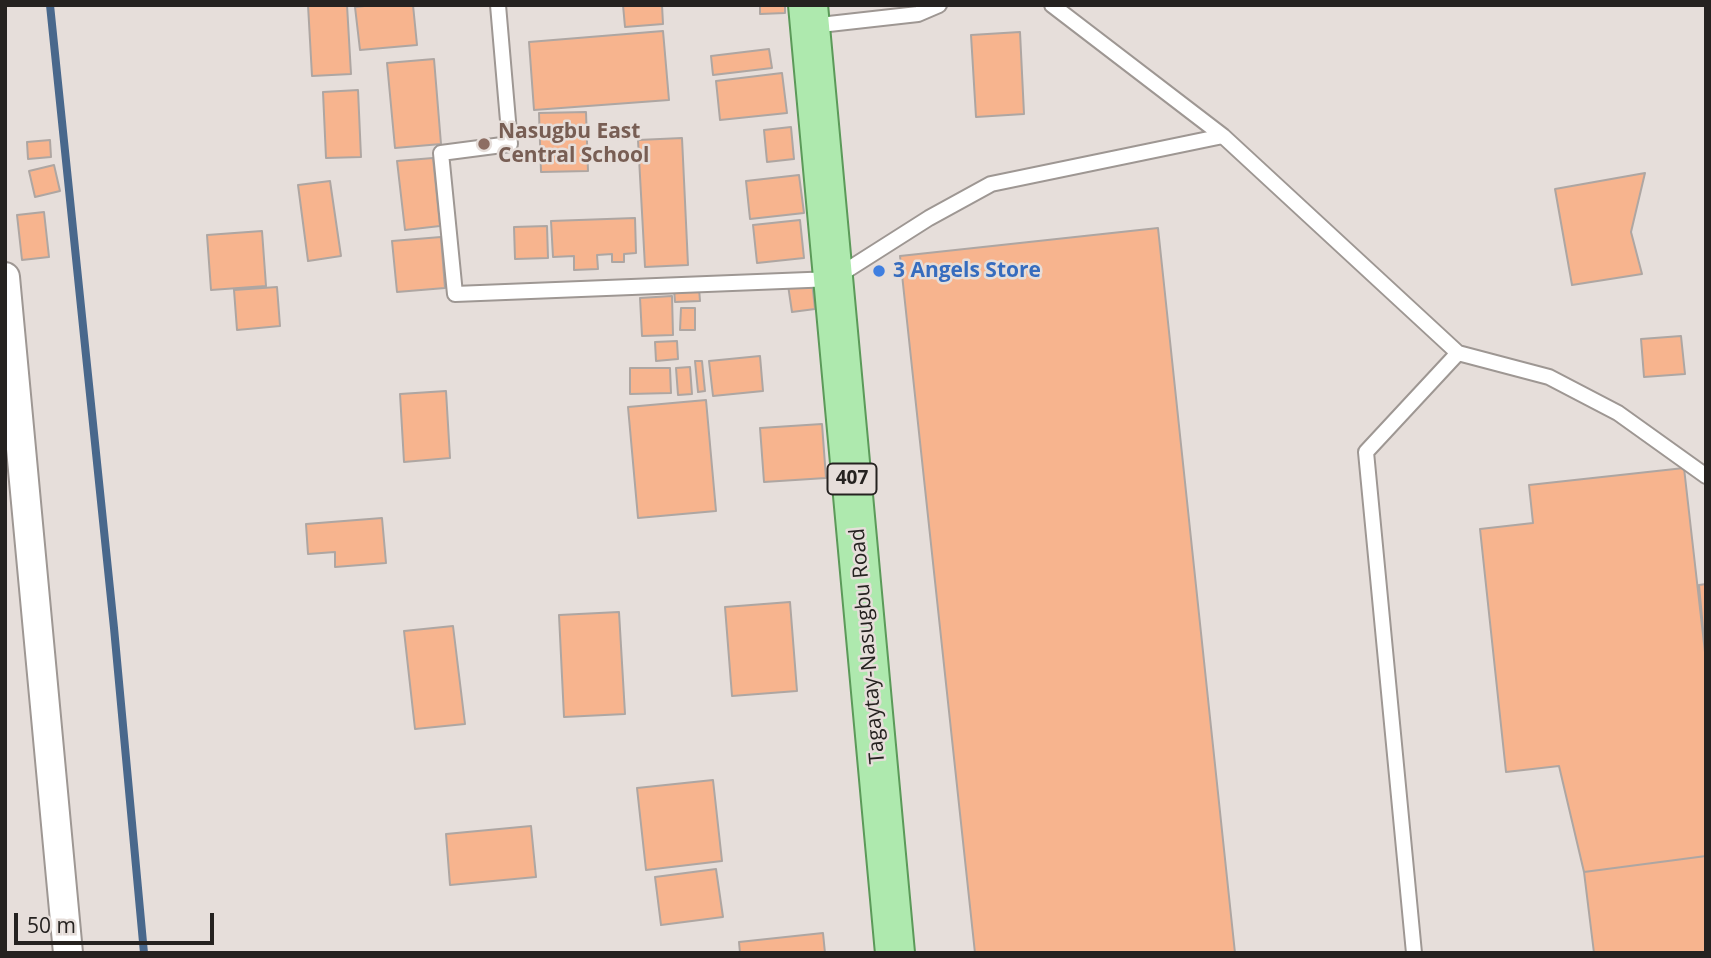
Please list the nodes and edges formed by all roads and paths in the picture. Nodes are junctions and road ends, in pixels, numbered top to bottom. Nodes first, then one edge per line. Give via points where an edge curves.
1 (498, 5) edge
2 (939, 5) edge
3 (1052, 5) edge
4 (808, 16) edge
5 (1223, 136) junction
6 (5, 277) edge
7 (833, 279) junction
8 (1458, 353) junction
9 (1706, 476) edge
10 (68, 953) edge
11 (895, 953) edge
12 (1414, 953) edge

1 - 7 lane via 510,144 440,153 455,294
2 - 4 lane via 918,14
3 - 5 lane
4 - 7 main road, Tagaytay-Nasugbu Road / 407
5 - 7 lane via 991,184
5 - 8 lane
6 - 10 street
7 - 11 main road, Tagaytay-Nasugbu Road / 407
8 - 9 lane via 1549,377 1618,413
8 - 12 lane via 1366,452

